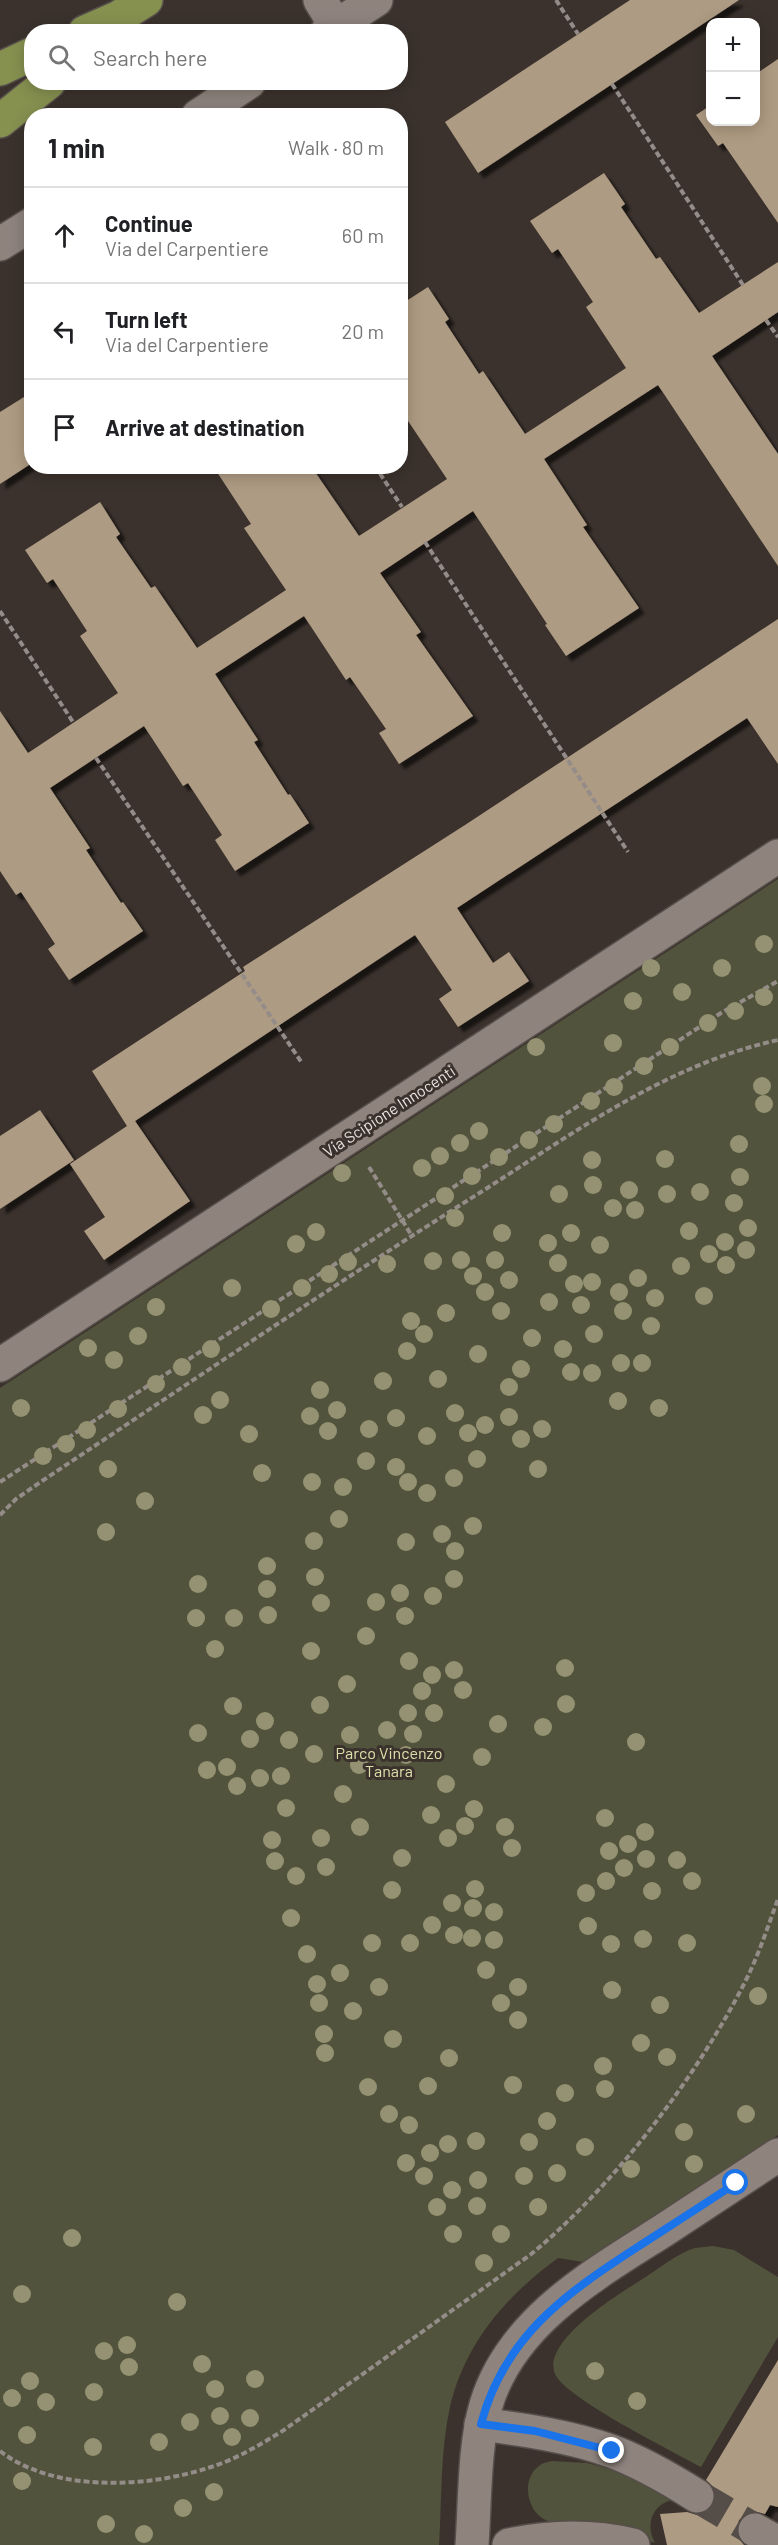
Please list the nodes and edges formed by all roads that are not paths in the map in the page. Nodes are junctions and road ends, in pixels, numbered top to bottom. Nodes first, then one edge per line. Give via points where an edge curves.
1 (146, 0) edge
2 (376, 0) edge
3 (328, 19) edge
4 (111, 24) edge
5 (24, 58) edge
6 (0, 69) edge
7 (39, 90) edge
8 (237, 90) edge
9 (210, 108) edge
10 (0, 121) edge
11 (24, 229) edge
12 (0, 244) edge
13 (778, 856) edge
14 (0, 1365) edge
15 (778, 2155) edge
16 (481, 2424) junction
17 (697, 2496) tunnel mouth
18 (472, 2545) edge
19 (509, 2545) edge
20 (633, 2545) edge

1 - 4 main road
2 - 3 street
5 - 6 main road
7 - 10 main road
8 - 9 street
11 - 12 street
13 - 14 street, Via Scipione Innocenti
15 - 16 street via 617,2260 550,2310 501,2369
16 - 17 street via 535,2431 612,2451
16 - 18 street
19 - 20 street via 563,2538 604,2538

